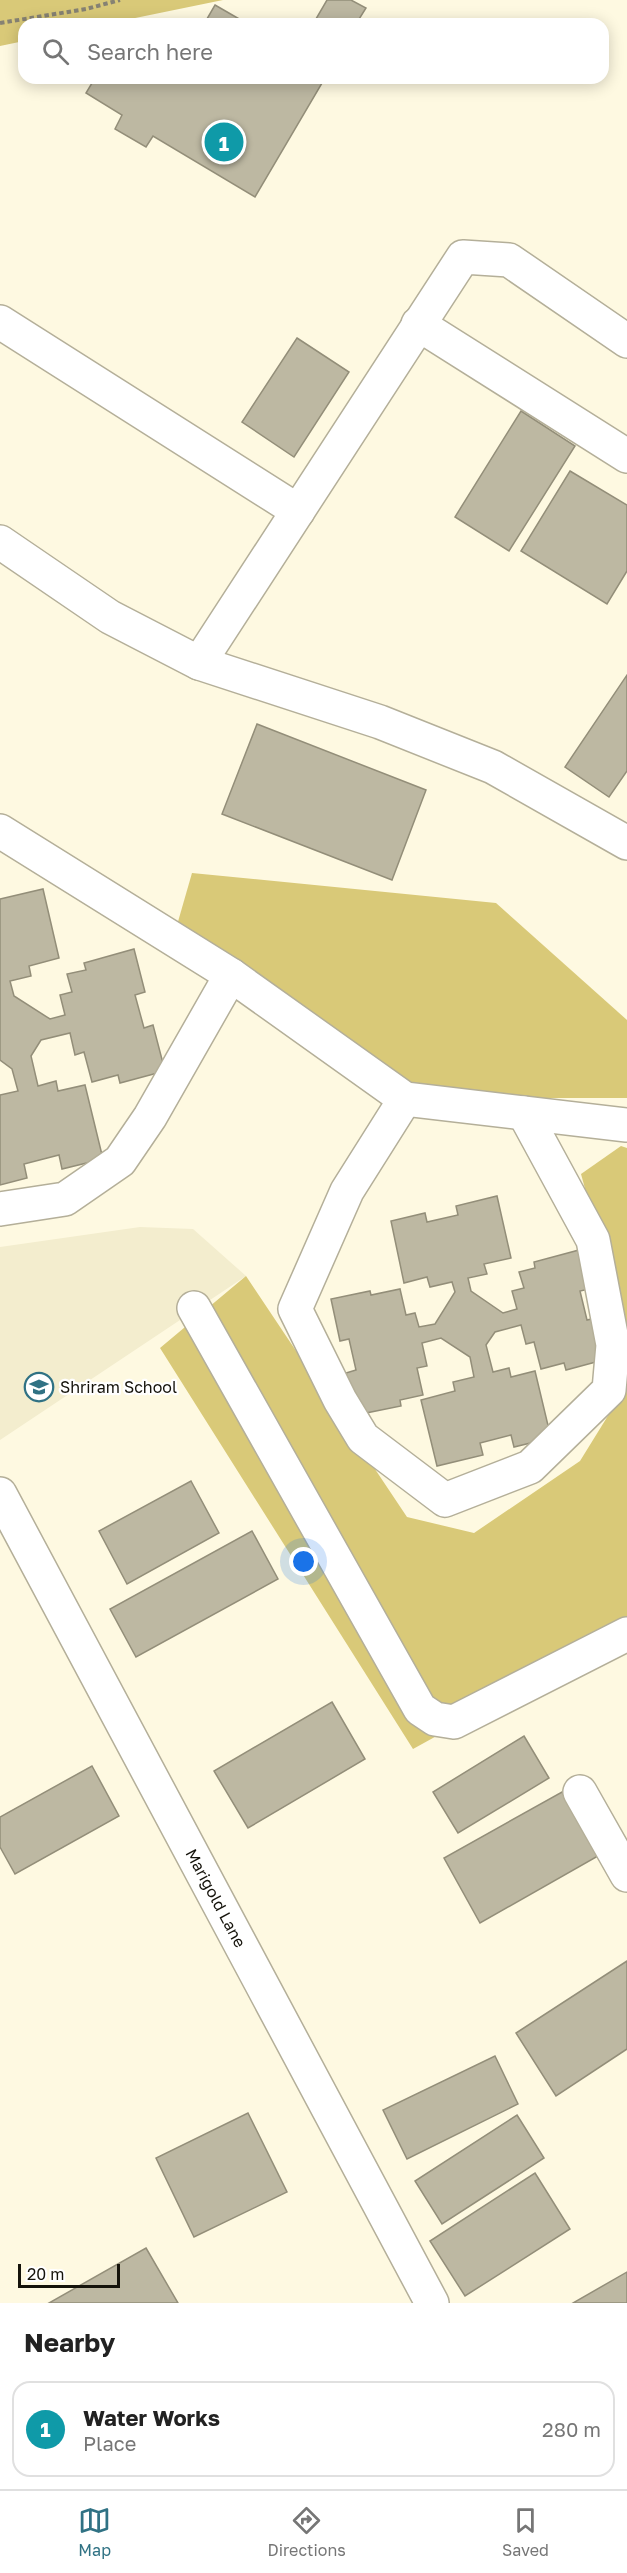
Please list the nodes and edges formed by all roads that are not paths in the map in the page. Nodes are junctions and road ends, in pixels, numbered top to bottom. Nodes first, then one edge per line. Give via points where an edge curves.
1 (0, 322) edge
2 (418, 324) junction
3 (627, 341) edge
4 (627, 456) edge
5 (298, 512) junction
6 (0, 542) edge
7 (200, 663) junction
8 (0, 831) edge
9 (627, 843) edge
10 (231, 975) junction
11 (405, 1099) junction
12 (524, 1113) junction
13 (627, 1125) edge
14 (0, 1209) edge
15 (195, 1308) dead end
16 (0, 1494) edge
17 (627, 1634) edge
18 (580, 1792) dead end
19 (627, 1875) edge
20 (432, 2303) edge

1 - 5 street
2 - 3 street via 463,257 509,260
2 - 4 street
2 - 5 street
5 - 7 street
6 - 7 street via 110,617
7 - 9 street via 380,722 493,767
8 - 10 street
10 - 11 street
10 - 14 street via 150,1117 120,1161 65,1199
11 - 12 street
11 - 12 street via 347,1191 295,1309 363,1437 446,1500 530,1467 609,1390 613,1345 593,1240
12 - 13 street
15 - 17 street via 420,1709 435,1719 454,1722
16 - 20 street, Marigold Lane
18 - 19 street

